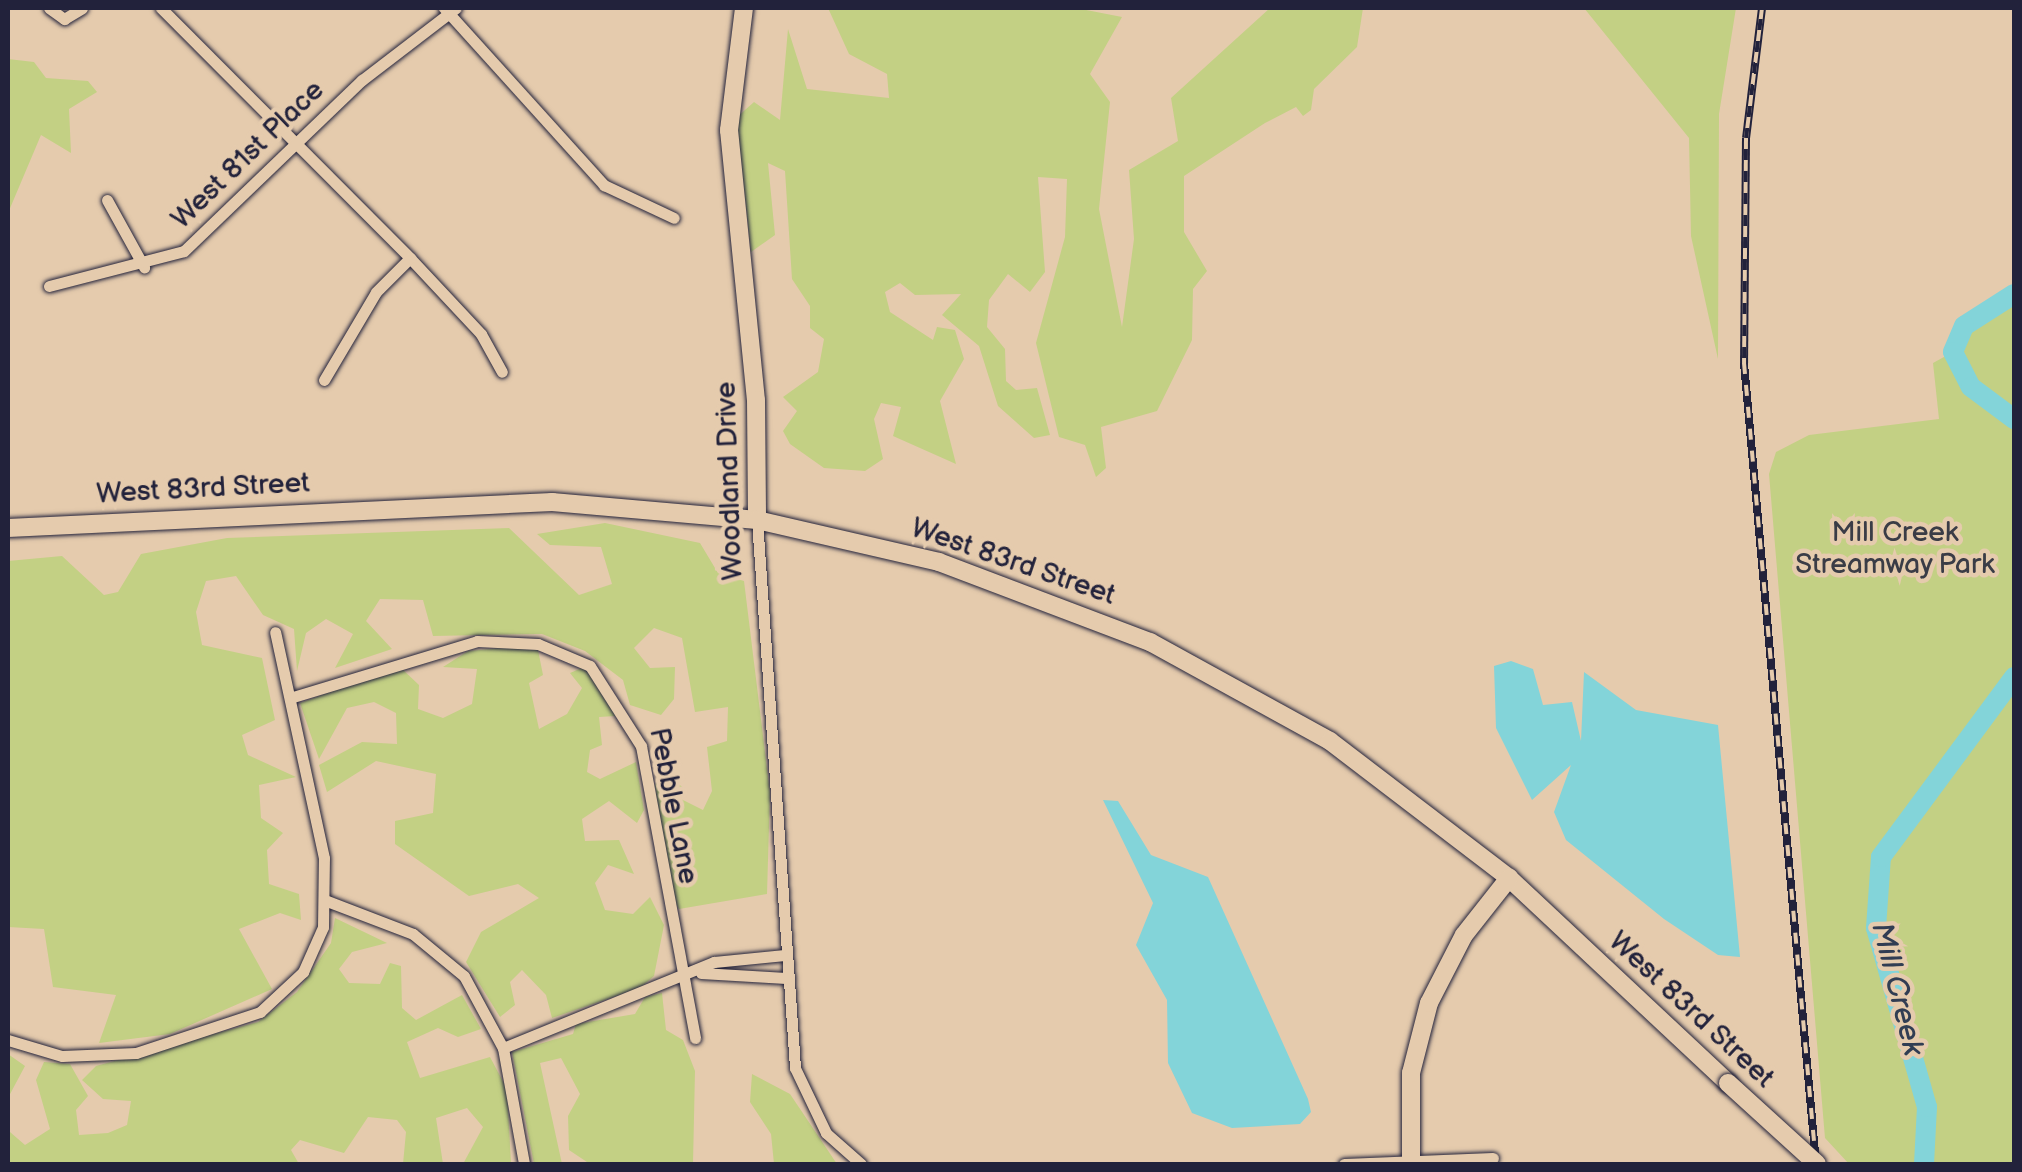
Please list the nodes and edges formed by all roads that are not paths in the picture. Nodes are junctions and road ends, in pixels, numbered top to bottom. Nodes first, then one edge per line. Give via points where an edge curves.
1 (49, 8) edge
2 (82, 8) edge
3 (161, 8) edge
4 (744, 8) edge
5 (449, 9) edge
6 (296, 146) junction
7 (107, 200) dead end
8 (674, 218) dead end
9 (410, 258) junction
10 (144, 266) junction
11 (48, 286) dead end
12 (502, 372) dead end
13 (324, 380) dead end
14 (758, 520) junction
15 (8, 528) edge
16 (275, 632) dead end
17 (293, 696) junction
18 (1509, 878) junction
19 (327, 902) junction
20 (785, 955) junction
21 (701, 973) junction
22 (683, 978) junction
23 (786, 978) junction
24 (694, 1038) dead end
25 (8, 1040) edge
26 (503, 1048) junction
27 (1492, 1158) dead end
28 (1411, 1163) edge
29 (524, 1164) edge
30 (861, 1164) edge
31 (1344, 1164) edge
32 (1817, 1164) edge

1 - 2 street via 64,19
3 - 6 street
4 - 14 main road, Woodland Drive via 729,130 756,400
5 - 6 street, West 81st Place
5 - 8 street via 604,185
6 - 9 street
6 - 10 street, West 81st Place via 208,232
7 - 10 street
9 - 12 street via 481,334
9 - 13 street via 376,292
10 - 11 street, West 81st Place
14 - 15 main road, West 83rd Street via 498,502
14 - 18 main road, West 83rd Street via 939,562 1150,642 1330,742
14 - 20 street, Woodland Drive
16 - 17 street
17 - 19 street
17 - 22 street, Pebble Lane via 478,641 538,644 590,666 642,746
18 - 28 main road via 1464,935 1429,1004 1411,1072
18 - 32 main road, West 83rd Street, bridge
19 - 25 street via 303,972 260,1012 120,1056 62,1056
19 - 26 street via 434,946 475,991
20 - 21 street via 714,962
20 - 23 street, Woodland Drive
21 - 22 street
21 - 23 street
22 - 24 street, Pebble Lane
22 - 26 street
23 - 30 street, Woodland Drive via 803,1094 826,1133
26 - 29 street
27 - 28 street
28 - 31 street

